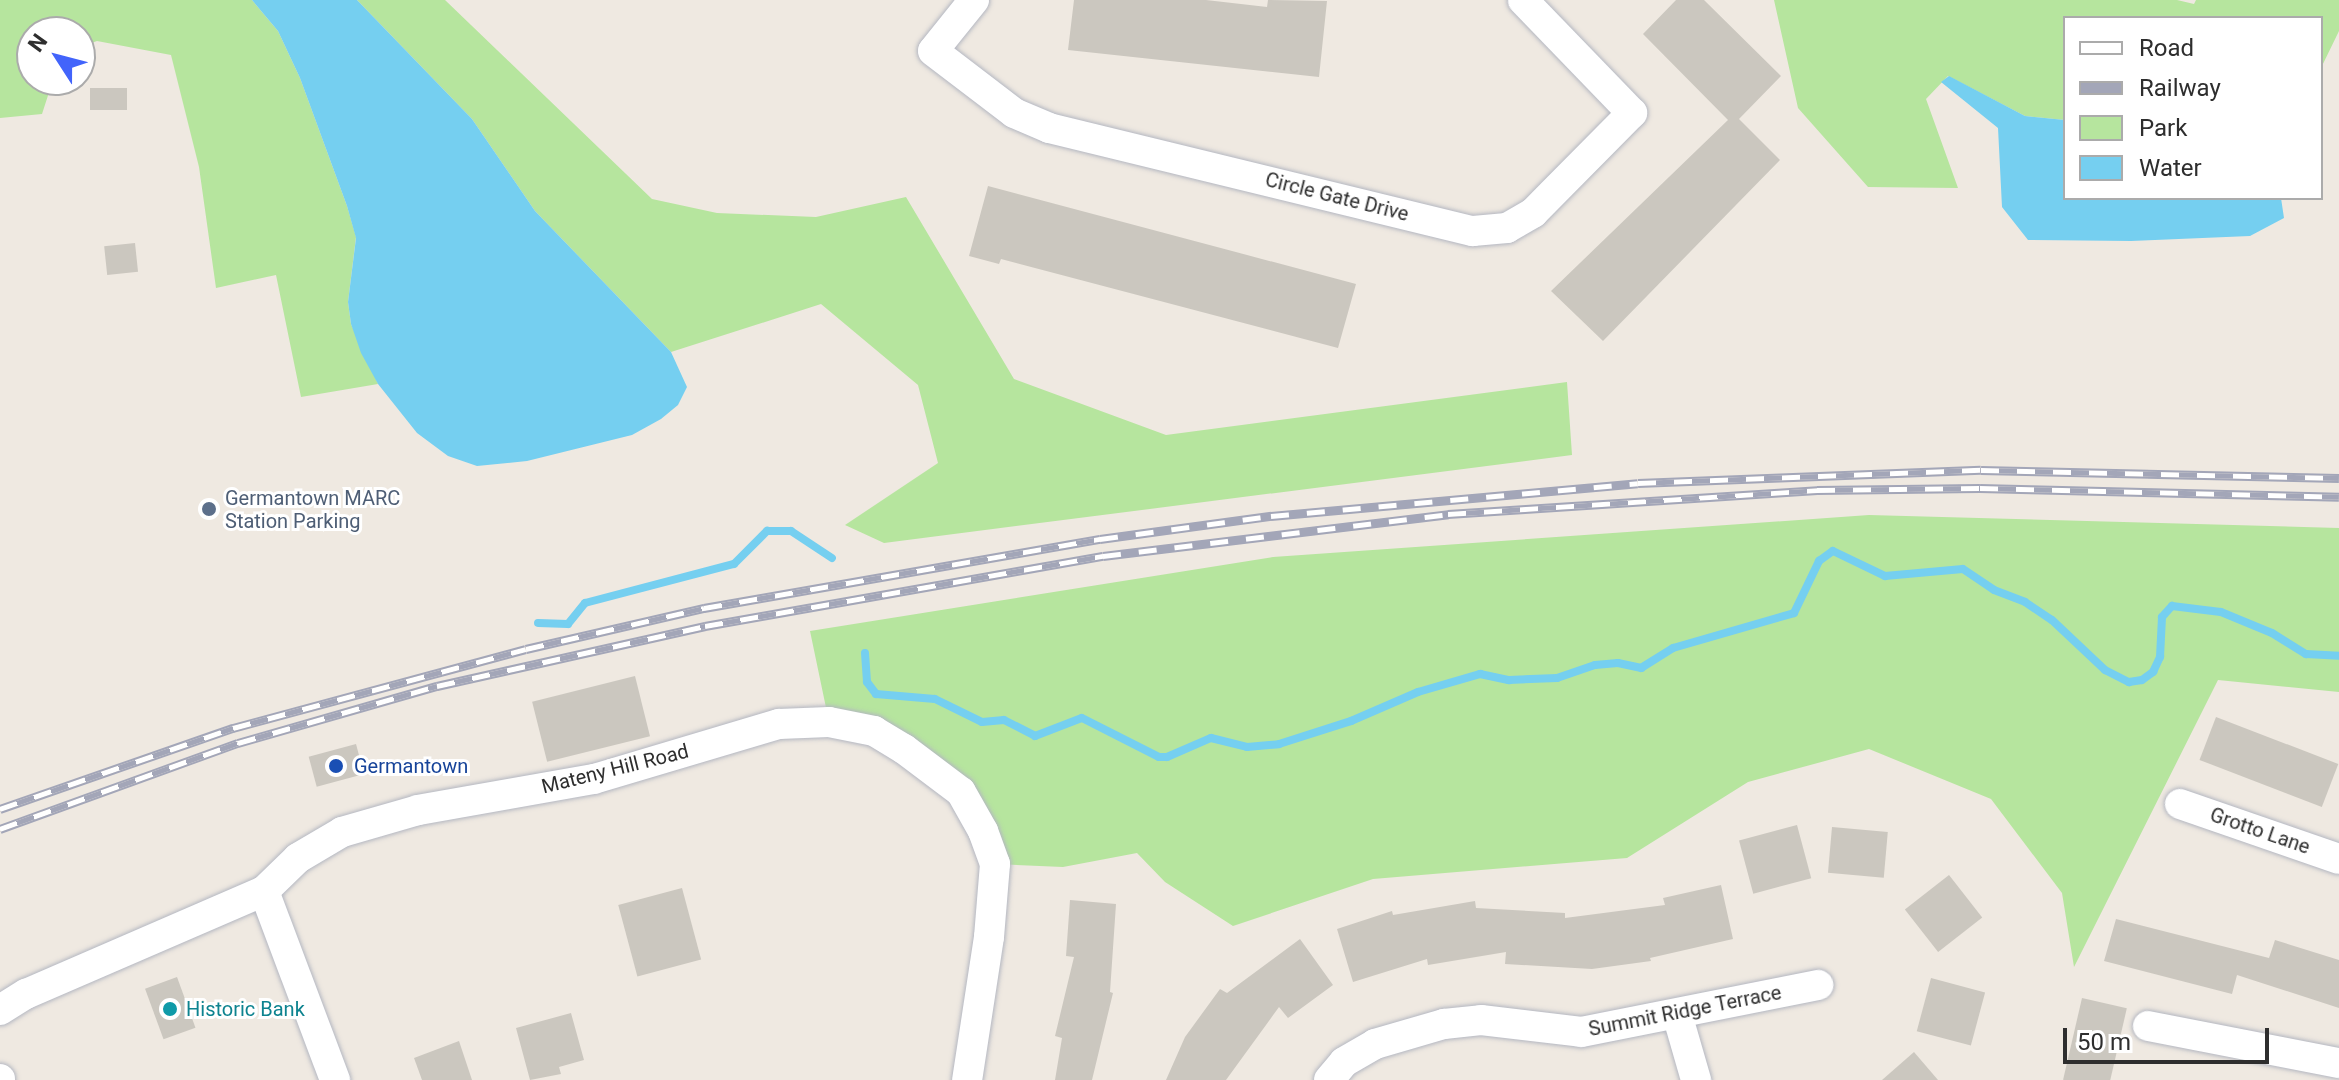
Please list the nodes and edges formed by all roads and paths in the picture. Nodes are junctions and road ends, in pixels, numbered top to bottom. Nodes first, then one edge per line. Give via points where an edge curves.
1 (974, 0) edge
2 (1523, 0) edge
3 (2180, 804) dead end
4 (2339, 859) edge
5 (264, 891) junction
6 (1818, 985) dead end
7 (0, 1010) edge
8 (1677, 1014) junction
9 (2148, 1026) dead end
10 (2339, 1063) edge
11 (335, 1080) edge
12 (967, 1080) edge
13 (1329, 1080) edge
14 (1696, 1080) edge

1 - 2 street, Circle Gate Drive via 933,51 1014,113 1049,128 1473,231 1507,228 1533,213 1632,113
3 - 4 street, Grotto Lane
5 - 7 street, Mateny Hill Road
5 - 11 street
5 - 12 street, Mateny Hill Road via 298,858 342,832 418,810 594,779 779,724 829,722 874,731 961,792 995,864
6 - 8 street, Summit Ridge Terrace
8 - 13 street, Summit Ridge Terrace via 1581,1032 1481,1020 1444,1024 1375,1044 1344,1062
8 - 14 street
9 - 10 street

